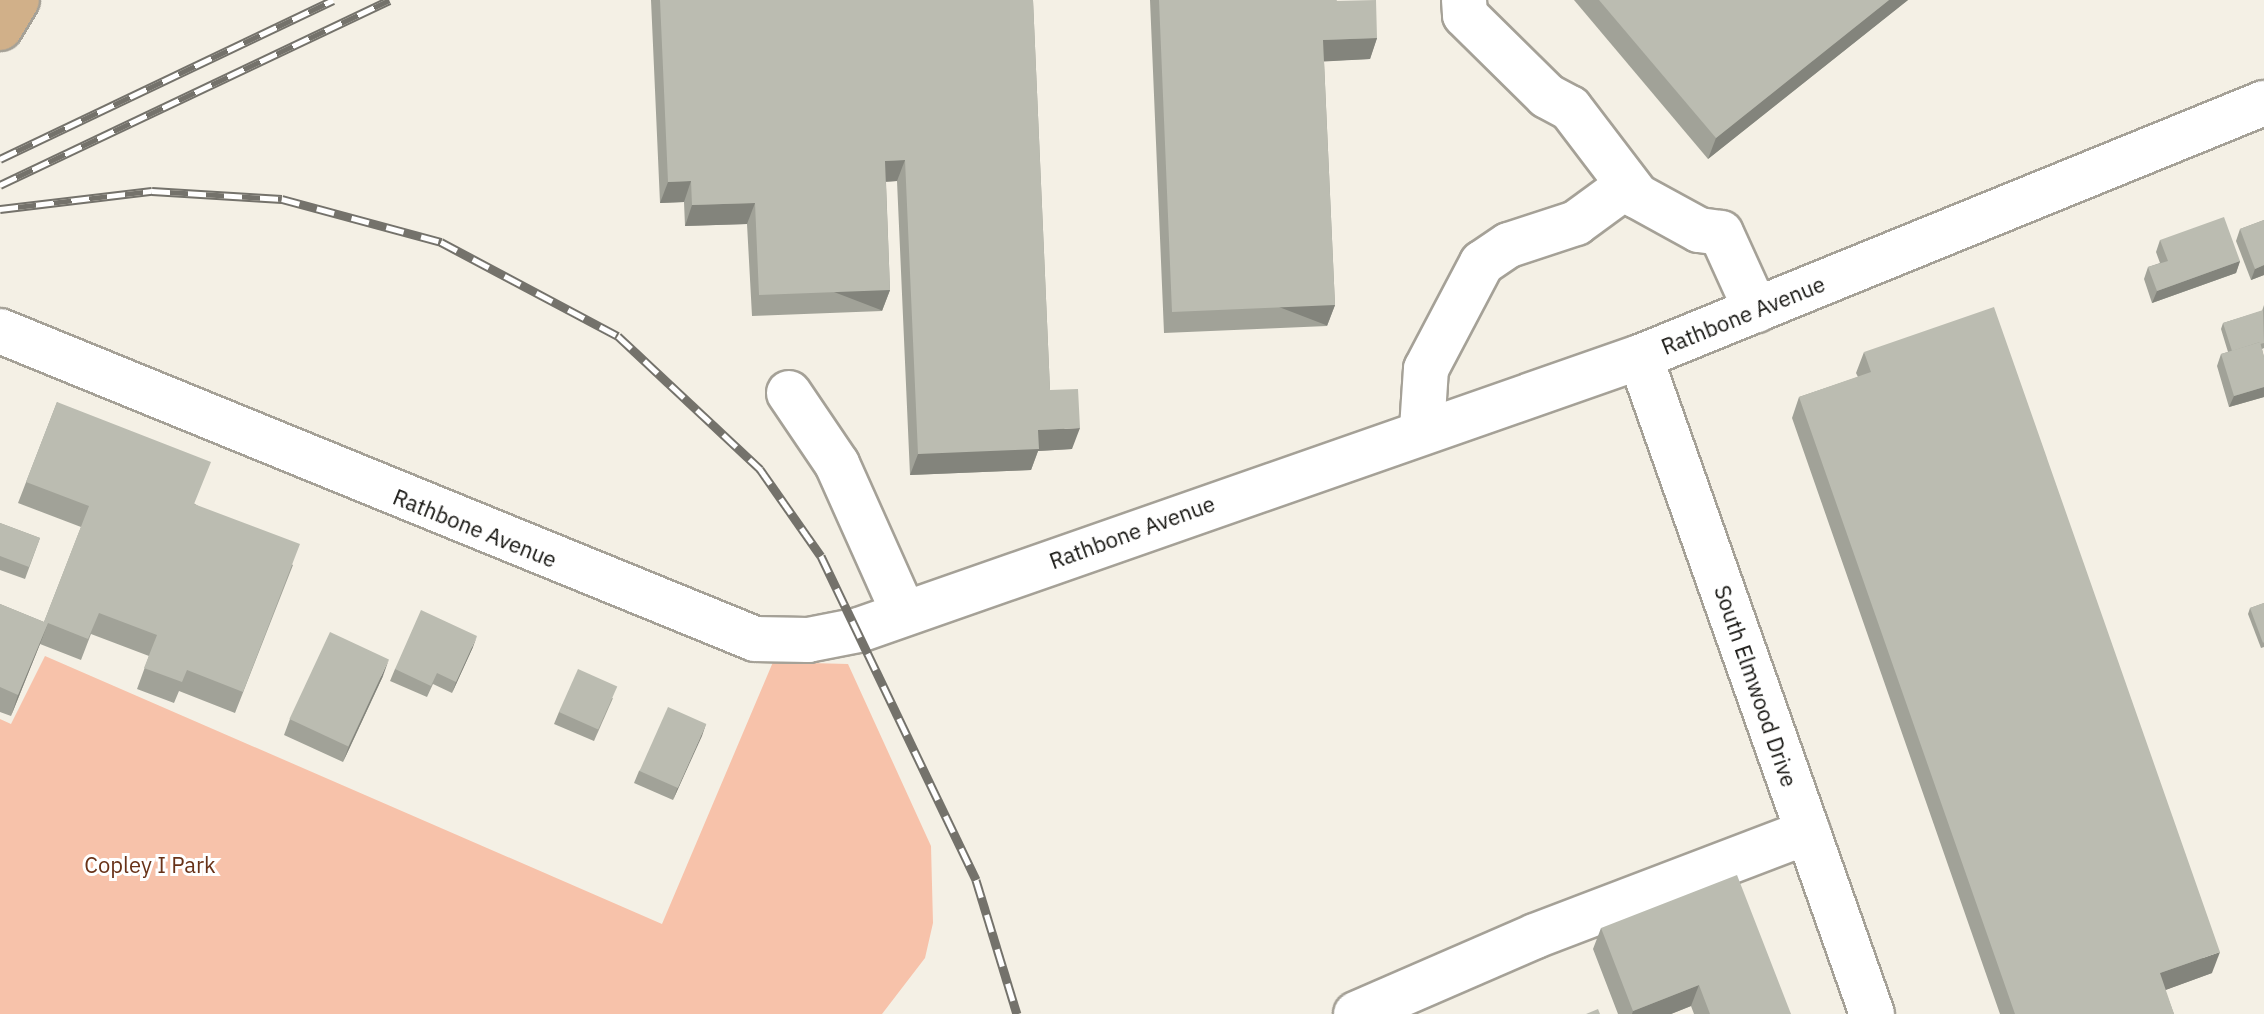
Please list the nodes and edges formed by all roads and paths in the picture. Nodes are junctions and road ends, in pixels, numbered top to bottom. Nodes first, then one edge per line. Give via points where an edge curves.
1 (17, 0) edge
2 (1464, 0) edge
3 (0, 28) edge
4 (2264, 103) edge
5 (1628, 185) junction
6 (1756, 310) junction
7 (0, 331) edge
8 (1640, 357) junction
9 (789, 393) dead end
10 (1422, 429) junction
11 (904, 614) junction
12 (1808, 832) junction
13 (1356, 1014) edge
14 (1872, 1014) edge

1 - 3 main road
2 - 5 street via 1465,15 1547,96 1570,108
4 - 6 street, Rathbone Avenue
5 - 6 street via 1699,230 1721,233
5 - 10 street via 1576,223 1509,245 1482,263 1426,369
6 - 8 street, Rathbone Avenue
7 - 11 street, Rathbone Avenue via 755,639 808,640
8 - 10 street, Rathbone Avenue
8 - 12 street, South Elmwood Drive
9 - 11 street via 837,464
10 - 11 street, Rathbone Avenue
12 - 13 street via 1535,936
12 - 14 street, South Elmwood Drive

